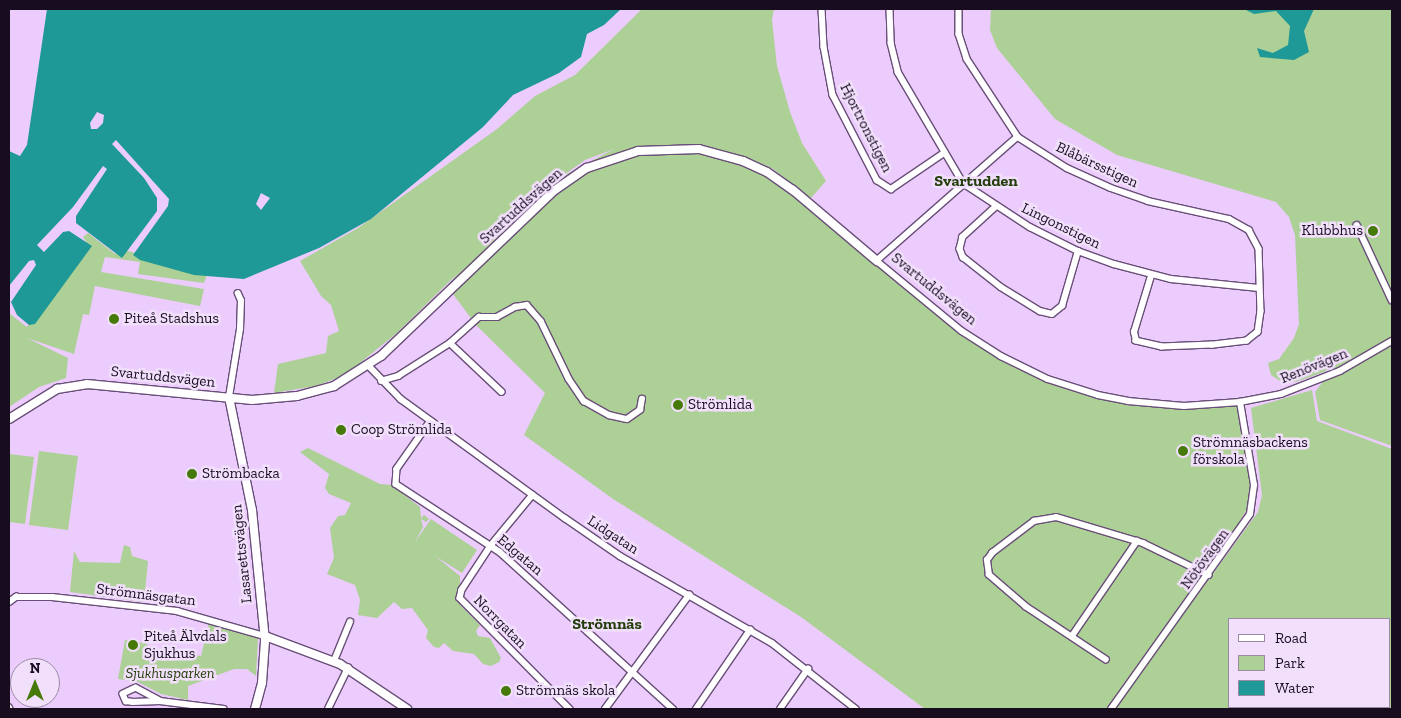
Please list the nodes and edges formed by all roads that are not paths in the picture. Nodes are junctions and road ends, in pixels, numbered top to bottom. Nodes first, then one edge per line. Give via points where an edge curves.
1 (822, 9) edge
2 (890, 9) edge
3 (959, 9) edge
4 (1018, 137) junction
5 (944, 153) junction
6 (964, 183) junction
7 (996, 207) junction
8 (1357, 225) dead end
9 (1078, 251) junction
10 (877, 261) junction
11 (1151, 276) junction
12 (1258, 288) junction
13 (238, 294) dead end
14 (1392, 300) edge
15 (1392, 341) edge
16 (450, 343) junction
17 (369, 366) junction
18 (381, 381) junction
19 (502, 392) dead end
20 (229, 397) junction
21 (642, 399) dead end
22 (1240, 402) junction
23 (9, 419) edge
24 (431, 421) junction
25 (532, 495) junction
26 (1137, 541) junction
27 (491, 546) junction
28 (1209, 575) junction
29 (689, 595) junction
30 (9, 602) edge
31 (350, 622) dead end
32 (750, 630) junction
33 (265, 636) junction
34 (1072, 636) junction
35 (1106, 660) dead end
36 (334, 661) junction
37 (348, 668) junction
38 (808, 669) junction
39 (632, 674) junction
40 (160, 701) junction
41 (224, 709) edge
42 (255, 709) edge
43 (328, 709) edge
44 (407, 709) edge
45 (570, 709) edge
46 (605, 709) edge
47 (673, 709) edge
48 (696, 709) edge
49 (780, 709) edge
50 (856, 709) edge
51 (1111, 709) edge

1 - 5 street, Hjortronstigen via 820,22 833,95 877,180 891,189
2 - 5 street, Lingonstigen via 891,43 898,72
3 - 4 street, Blåbärsstigen via 959,34 967,59
4 - 6 street
4 - 12 street, Blåbärsstigen via 1067,168 1111,188 1148,201 1242,224 1258,244
5 - 6 street, Lingonstigen
6 - 7 street, Lingonstigen
6 - 10 street
7 - 9 street, Lingonstigen
7 - 9 street via 963,237 960,249 964,257 1001,287 1040,311 1052,314 1062,306
8 - 14 street
9 - 11 street, Lingonstigen
10 - 17 street, Svartuddsvägen via 792,190 743,161 700,149 638,150 587,168 555,190
10 - 22 street, Svartuddsvägen via 982,344 1048,379 1136,402 1184,406
11 - 12 street, Lingonstigen
11 - 12 street, Blåbärsstigen via 1134,338 1142,344 1162,347 1212,345 1253,338 1260,325
13 - 20 street via 241,301 240,329
15 - 22 street, Renövägen via 1322,379 1281,394
16 - 18 street via 413,367
16 - 19 street
16 - 21 street via 479,317 497,317 515,307 527,306 541,321 569,379 584,401 609,415 627,419 640,410
17 - 18 street, Lidgatan
17 - 20 street, Svartuddsvägen via 334,386 297,396 259,400
18 - 24 street, Lidgatan
20 - 23 street, Svartuddsvägen via 87,384 57,389
20 - 33 street, Lasarettsvägen via 250,499
22 - 28 street, Nötövägen via 1253,479 1253,500 1244,526
24 - 25 street, Lidgatan
24 - 27 street, Edgatan via 396,470 396,484 438,515
25 - 27 street, Norrgatan
25 - 29 street, Lidgatan via 620,556
26 - 28 street
26 - 34 street
26 - 34 street via 1061,518 1046,517 1028,525 989,557 989,575 1026,607
27 - 39 street, Edgatan
27 - 45 street, Norrgatan via 462,590 462,602
28 - 51 street, Nötövägen
29 - 32 street, Lidgatan
29 - 39 street
30 - 33 street, Strömnäsgatan via 16,597 52,598 177,611
31 - 36 street
32 - 38 street, Lidgatan
32 - 48 street
33 - 36 street, Strömnäsgatan
33 - 42 street, Lasarettsvägen via 262,683
34 - 35 street
36 - 37 street, Strömnäsgatan
37 - 43 street
37 - 44 street, Strömnäsgatan
38 - 49 street
38 - 50 street, Lidgatan
39 - 46 street
39 - 47 street, Edgatan
40 - 40 street via 136,688 123,694 126,701
40 - 41 street

